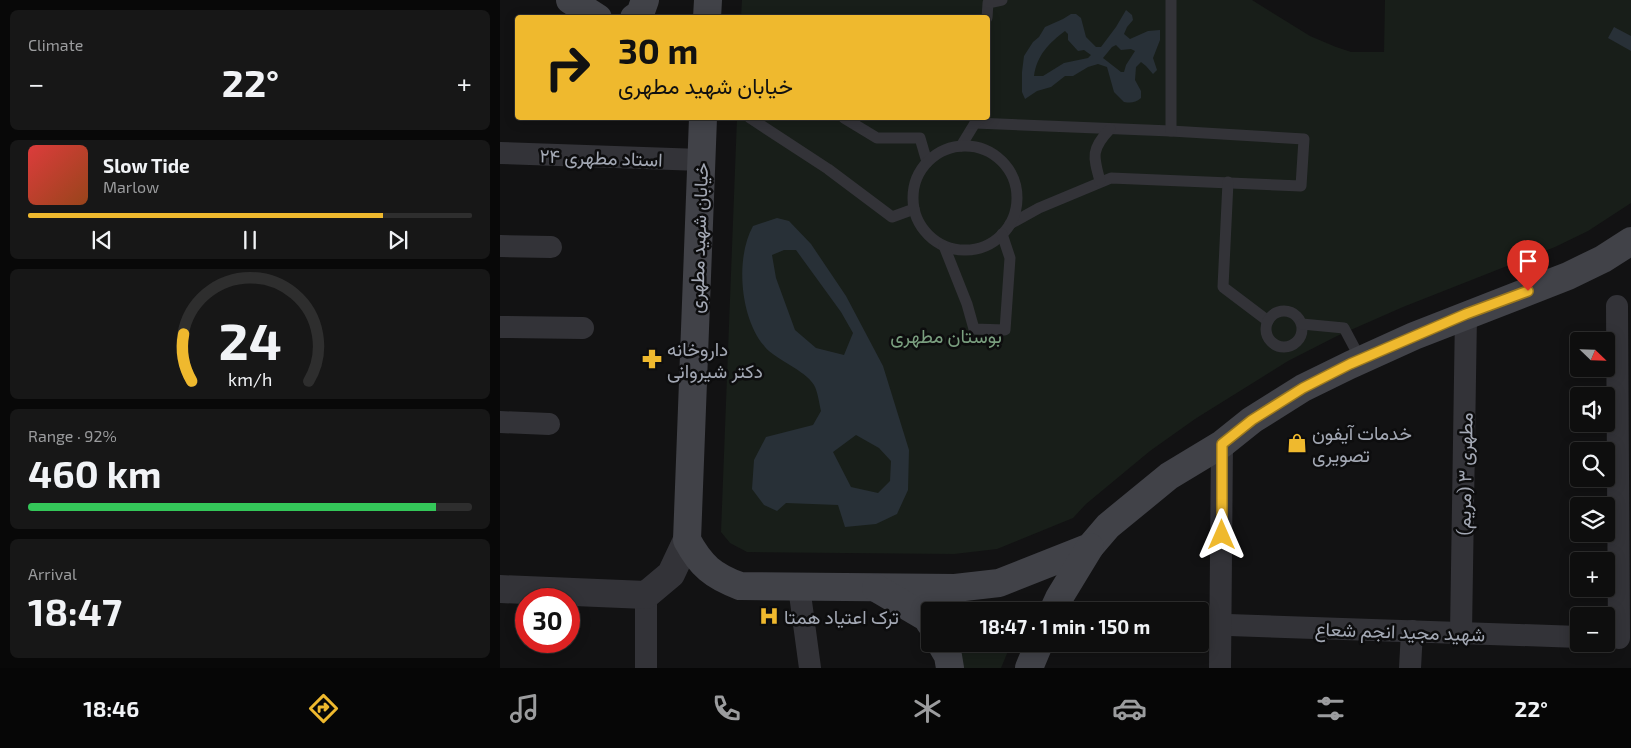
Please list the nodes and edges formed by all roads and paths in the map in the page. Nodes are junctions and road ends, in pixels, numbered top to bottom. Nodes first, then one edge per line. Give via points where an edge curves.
1 (570, 0) edge
2 (646, 0) edge
3 (708, 0) edge
4 (1002, 0) edge
5 (1171, 0) edge
6 (593, 15) edge
7 (638, 15) edge
8 (707, 15) edge
9 (988, 15) edge
10 (753, 120) edge
11 (847, 120) edge
12 (978, 120) edge
13 (701, 121) edge
14 (1110, 129) junction
15 (1170, 131) junction
16 (960, 146) junction
17 (500, 153) edge
18 (701, 160) junction
19 (927, 162) junction
20 (1100, 181) junction
21 (1228, 182) junction
22 (914, 209) junction
23 (1010, 224) junction
24 (1002, 234) junction
25 (1631, 242) edge
26 (500, 246) edge
27 (944, 246) junction
28 (550, 247) dead end
29 (1631, 252) edge
30 (1603, 259) junction
31 (1618, 306) dead end
32 (1466, 314) junction
33 (1268, 321) junction
34 (1302, 324) junction
35 (500, 326) edge
36 (583, 328) dead end
37 (1361, 360) junction
38 (500, 422) edge
39 (549, 424) dead end
40 (1222, 444) junction
41 (686, 540) junction
42 (1090, 547) junction
43 (799, 587) junction
44 (874, 588) junction
45 (500, 590) edge
46 (646, 595) junction
47 (1057, 602) edge
48 (921, 615) edge
49 (1211, 625) edge
50 (1412, 632) junction
51 (1461, 633) junction
52 (1570, 637) edge
53 (1619, 638) edge
54 (946, 652) edge
55 (1036, 652) edge
56 (646, 668) edge
57 (810, 668) edge
58 (950, 668) edge
59 (1029, 668) edge
60 (1220, 668) edge
61 (1410, 668) edge

1 - 6 main road
2 - 7 main road
3 - 8 main road
4 - 9 lane via 988,3
5 - 15 lane
10 - 22 lane via 828,169 892,217
11 - 19 lane via 877,138 920,138
12 - 14 lane
12 - 16 lane
13 - 18 main road, خیابان شهید مطهری
14 - 15 lane
14 - 20 lane via 1094,152
15 - 21 lane via 1304,139 1302,186
16 - 19 lane via 948,148
16 - 23 lane via 973,146 996,156 1012,175 1016,193 1015,212
17 - 18 street, استاد مطهری ۲۴
18 - 41 main road, خیابان شهید مطهری
19 - 22 lane via 915,184
20 - 21 lane via 1111,178
20 - 23 lane
21 - 33 lane via 1223,287
22 - 27 lane via 924,231
23 - 24 lane
24 - 27 lane via 993,242 969,250
24 - 27 lane via 1010,258 1005,330 974,329
25 - 30 main road
26 - 28 street
29 - 30 main road
30 - 32 main road via 1542,287
31 - 53 street
32 - 37 main road
32 - 51 street, مطهری ۳ (مریم)
33 - 34 lane via 1275,313 1285,311 1297,315
33 - 34 lane via 1266,336 1281,348 1296,342 1301,336
34 - 37 lane via 1344,328
35 - 36 street
37 - 40 main road via 1303,388 1252,420
38 - 39 street
40 - 42 main road via 1169,476 1108,526
40 - 49 street
41 - 43 main road via 695,556 722,580 740,586
41 - 46 street via 671,574
42 - 44 main road via 999,583 955,588
42 - 47 main road
43 - 44 main road
43 - 57 street
44 - 48 main road
45 - 46 street
46 - 56 street
49 - 50 street, شهید مجید انجم شعاع
49 - 60 street
50 - 51 street, شهید مجید انجم شعاع
50 - 61 street
51 - 52 street, شهید مجید انجم شعاع
54 - 58 main road
55 - 59 main road

